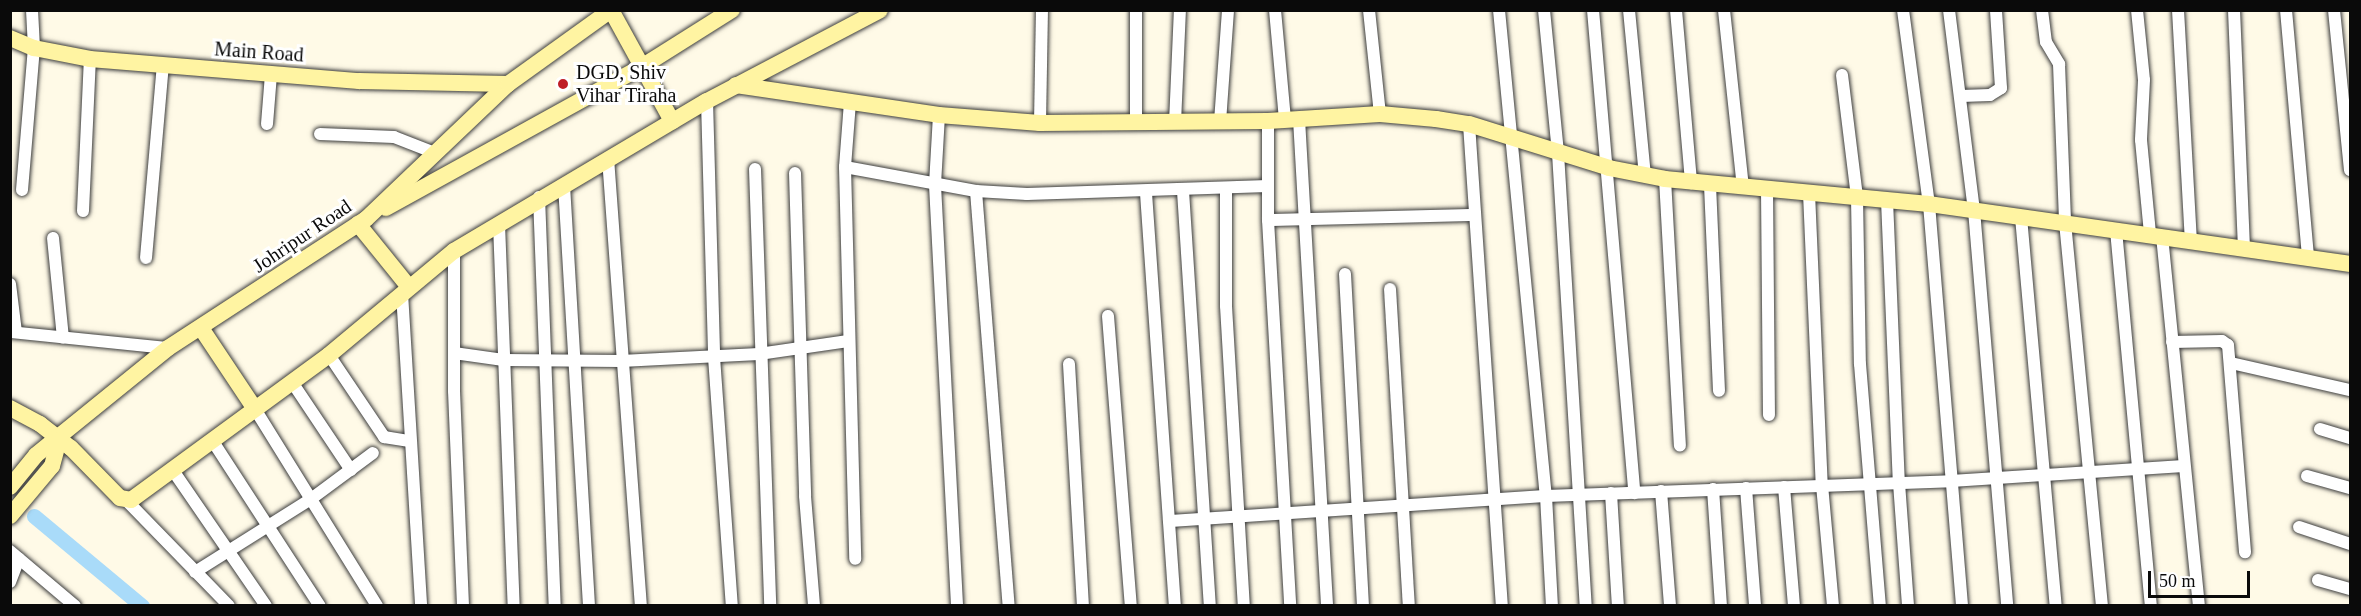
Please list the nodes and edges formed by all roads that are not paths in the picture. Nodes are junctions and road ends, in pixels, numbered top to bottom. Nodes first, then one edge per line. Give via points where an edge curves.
1 (32, 10) edge
2 (611, 10) edge
3 (732, 10) edge
4 (880, 10) edge
5 (1042, 10) edge
6 (1136, 10) edge
7 (1180, 10) edge
8 (1228, 10) edge
9 (1275, 10) edge
10 (1369, 10) edge
11 (1499, 10) edge
12 (1544, 10) edge
13 (1593, 10) edge
14 (1629, 10) edge
15 (1676, 10) edge
16 (1724, 10) edge
17 (1904, 10) edge
18 (1949, 10) edge
19 (1996, 10) edge
20 (2042, 10) edge
21 (2137, 10) edge
22 (2178, 10) edge
23 (2234, 10) edge
24 (2286, 10) edge
25 (2334, 10) edge
26 (591, 16) edge
27 (10, 38) edge
28 (34, 48) junction
29 (90, 59) junction
30 (163, 65) junction
31 (643, 66) junction
32 (271, 74) junction
33 (1842, 75) dead end
34 (508, 84) junction
35 (736, 86) junction
36 (1961, 96) junction
37 (707, 101) junction
38 (850, 102) junction
39 (668, 114) junction
40 (1380, 114) junction
41 (939, 115) junction
42 (1284, 120) junction
43 (1220, 122) junction
44 (1040, 123) junction
45 (1136, 123) junction
46 (1175, 123) junction
47 (267, 124) dead end
48 (1469, 124) junction
49 (320, 134) dead end
50 (1510, 135) junction
51 (435, 153) junction
52 (1558, 153) junction
53 (608, 158) junction
54 (845, 167) junction
55 (1609, 168) junction
56 (755, 169) dead end
57 (2350, 170) edge
58 (795, 173) dead end
59 (1645, 176) junction
60 (1665, 179) junction
61 (1691, 183) junction
62 (564, 184) junction
63 (935, 185) junction
64 (1710, 185) junction
65 (1268, 186) junction
66 (1743, 187) junction
67 (1767, 189) junction
68 (22, 190) dead end
69 (1226, 190) junction
70 (976, 191) junction
71 (1183, 191) junction
72 (1146, 193) junction
73 (1809, 193) junction
74 (539, 197) junction
75 (1857, 198) junction
76 (1887, 200) junction
77 (1929, 204) junction
78 (1974, 210) junction
79 (83, 211) dead end
80 (1474, 215) junction
81 (2021, 217) junction
82 (1304, 218) junction
83 (1268, 220) junction
84 (362, 222) junction
85 (2065, 222) junction
86 (499, 224) junction
87 (2116, 230) junction
88 (2156, 235) junction
89 (53, 238) dead end
90 (2191, 240) junction
91 (2244, 248) junction
92 (454, 251) junction
93 (2308, 257) junction
94 (146, 258) dead end
95 (2350, 264) edge
96 (1345, 274) dead end
97 (10, 284) edge
98 (404, 285) junction
99 (1390, 289) dead end
100 (1108, 316) dead end
101 (201, 328) junction
102 (13, 332) edge
103 (63, 338) junction
104 (848, 341) junction
105 (2172, 342) junction
106 (801, 347) junction
107 (168, 348) junction
108 (453, 354) junction
109 (759, 354) junction
110 (329, 355) junction
111 (714, 357) junction
112 (504, 360) junction
113 (545, 360) junction
114 (621, 361) junction
115 (577, 362) junction
116 (2231, 363) junction
117 (1069, 364) dead end
118 (292, 382) junction
119 (2350, 390) edge
120 (1719, 391) dead end
121 (10, 408) edge
122 (255, 409) junction
123 (1769, 415) dead end
124 (2320, 429) dead end
125 (2350, 438) edge
126 (59, 440) junction
127 (212, 440) junction
128 (410, 441) junction
129 (1680, 446) dead end
130 (373, 453) dead end
131 (2184, 466) junction
132 (2139, 469) junction
133 (172, 470) junction
134 (351, 470) junction
135 (2090, 472) junction
136 (2047, 476) junction
137 (2307, 476) dead end
138 (1995, 479) junction
139 (1951, 481) junction
140 (1899, 483) junction
141 (1822, 485) junction
142 (1869, 485) junction
143 (10, 487) edge
144 (1784, 487) junction
145 (1746, 488) junction
146 (2350, 488) edge
147 (1713, 489) junction
148 (1661, 491) junction
149 (1611, 493) junction
150 (1634, 493) junction
151 (1579, 495) junction
152 (1546, 496) junction
153 (311, 499) junction
154 (1494, 500) junction
155 (127, 501) junction
156 (1403, 507) junction
157 (1358, 510) junction
158 (1321, 511) junction
159 (1283, 512) junction
160 (1239, 515) junction
161 (10, 516) edge
162 (1202, 517) junction
163 (1169, 521) junction
164 (268, 526) junction
165 (2299, 528) dead end
166 (2350, 544) edge
167 (2245, 552) dead end
168 (227, 553) junction
169 (15, 555) edge
170 (855, 559) dead end
171 (195, 572) junction
172 (2318, 580) dead end
173 (10, 582) edge
174 (2350, 589) edge
175 (75, 606) edge
176 (229, 606) edge
177 (266, 606) edge
178 (320, 606) edge
179 (377, 606) edge
180 (421, 606) edge
181 (463, 606) edge
182 (513, 606) edge
183 (555, 606) edge
184 (589, 606) edge
185 (641, 606) edge
186 (732, 606) edge
187 (770, 606) edge
188 (814, 606) edge
189 (957, 606) edge
190 (1009, 606) edge
191 (1083, 606) edge
192 (1131, 606) edge
193 (1175, 606) edge
194 (1210, 606) edge
195 (1244, 606) edge
196 (1290, 606) edge
197 (1327, 606) edge
198 (1363, 606) edge
199 (1409, 606) edge
200 (1502, 606) edge
201 (1552, 606) edge
202 (1586, 606) edge
203 (1618, 606) edge
204 (1670, 606) edge
205 (1721, 606) edge
206 (1755, 606) edge
207 (1794, 606) edge
208 (1833, 606) edge
209 (1880, 606) edge
210 (1908, 606) edge
211 (1962, 606) edge
212 (2007, 606) edge
213 (2056, 606) edge
214 (2102, 606) edge
215 (2151, 606) edge
216 (2199, 606) edge

1 - 28 street
2 - 26 street, Johripur Road
2 - 31 street
3 - 31 street
4 - 35 street
5 - 44 street
6 - 45 street
7 - 46 street
8 - 43 street
9 - 42 street
10 - 40 street
11 - 50 street
12 - 52 street
13 - 55 street
14 - 59 street
15 - 61 street
16 - 66 street
17 - 77 street
18 - 36 street
19 - 36 street via 2001,88 1990,95
20 - 85 street via 2046,42 2059,61
21 - 88 street via 2144,80 2140,132
22 - 90 street
23 - 91 street
24 - 93 street
25 - 57 street
26 - 34 street, Johripur Road
27 - 28 street, Main Road
28 - 29 street, Main Road
28 - 68 street
29 - 30 street, Main Road
29 - 79 street
30 - 32 street, Main Road
30 - 94 street
31 - 39 street
31 - 84 street
32 - 34 street, Main Road via 358,81
32 - 47 street
33 - 75 street
34 - 51 street, Johripur Road
35 - 37 street
35 - 38 street
36 - 78 street
37 - 39 street
37 - 111 street
38 - 41 street
38 - 54 street
39 - 53 street
40 - 42 street
40 - 48 street
41 - 44 street
41 - 63 street
42 - 43 street
42 - 65 street
42 - 82 street
43 - 46 street
44 - 45 street
45 - 46 street
48 - 50 street
48 - 80 street
49 - 51 street via 394,137
50 - 52 street
50 - 152 street
51 - 84 street, Johripur Road
52 - 55 street
52 - 151 street
53 - 62 street
53 - 114 street
54 - 63 street
54 - 104 street
55 - 59 street
55 - 150 street
56 - 109 street
58 - 106 street
59 - 60 street
60 - 61 street
60 - 129 street
61 - 64 street
62 - 74 street
62 - 115 street
63 - 70 street
63 - 189 street
64 - 66 street
64 - 120 street
65 - 69 street
65 - 83 street
66 - 67 street
67 - 73 street
67 - 123 street
69 - 71 street
69 - 160 street via 1226,306
70 - 72 street
70 - 190 street
71 - 72 street
71 - 162 street
72 - 163 street
73 - 75 street
73 - 141 street
74 - 86 street
74 - 113 street
75 - 76 street
75 - 142 street via 1860,364
76 - 77 street
76 - 140 street
77 - 78 street
77 - 139 street
78 - 81 street
78 - 138 street
80 - 82 street
80 - 154 street
81 - 85 street
81 - 136 street
82 - 83 street
82 - 158 street
83 - 159 street
84 - 98 street
84 - 101 street, Johripur Road
85 - 87 street
85 - 135 street
86 - 92 street
86 - 112 street
87 - 88 street
87 - 132 street
88 - 90 street
88 - 105 street
89 - 103 street
90 - 91 street
91 - 93 street
92 - 98 street
92 - 108 street
93 - 95 street
96 - 157 street
97 - 102 street
98 - 110 street
98 - 128 street
99 - 156 street
100 - 192 street
101 - 107 street, Johripur Road
101 - 122 street
102 - 103 street
103 - 107 street
104 - 106 street
104 - 170 street
105 - 116 street via 2226,342
105 - 131 street
106 - 109 street
106 - 188 street
107 - 126 street, Johripur Road
108 - 112 street
108 - 181 street
109 - 111 street
109 - 187 street
110 - 118 street
110 - 128 street via 384,437
111 - 114 street
111 - 186 street
112 - 113 street
112 - 182 street
113 - 115 street
113 - 183 street
114 - 115 street
114 - 185 street
115 - 184 street
116 - 119 street
116 - 167 street
117 - 191 street
118 - 122 street
118 - 134 street
121 - 126 street
122 - 127 street
122 - 153 street
124 - 125 street
126 - 143 street, Johripur Road via 36,455
126 - 155 street
126 - 161 street via 52,466
127 - 133 street
127 - 164 street
128 - 180 street
130 - 134 street
131 - 132 street
131 - 216 street
132 - 135 street
132 - 215 street
133 - 155 street
133 - 168 street
134 - 153 street
135 - 136 street
135 - 214 street
136 - 138 street
136 - 213 street
137 - 146 street
138 - 139 street
138 - 212 street
139 - 140 street
139 - 211 street
140 - 142 street
140 - 210 street
141 - 142 street
141 - 144 street
141 - 208 street
142 - 209 street
144 - 145 street
144 - 207 street
145 - 147 street
145 - 206 street
147 - 148 street
147 - 205 street
148 - 150 street
148 - 204 street
149 - 150 street
149 - 151 street
149 - 203 street
151 - 152 street
151 - 202 street
152 - 154 street
152 - 201 street
153 - 164 street
153 - 179 street
154 - 156 street
154 - 200 street
155 - 171 street
156 - 157 street
156 - 199 street
157 - 158 street
157 - 198 street
158 - 159 street
158 - 197 street
159 - 160 street
159 - 196 street
160 - 162 street
160 - 195 street
162 - 163 street
162 - 194 street
163 - 193 street
164 - 168 street
164 - 178 street
165 - 166 street
168 - 171 street
168 - 177 street
169 - 173 street
169 - 175 street
171 - 176 street
172 - 174 street

